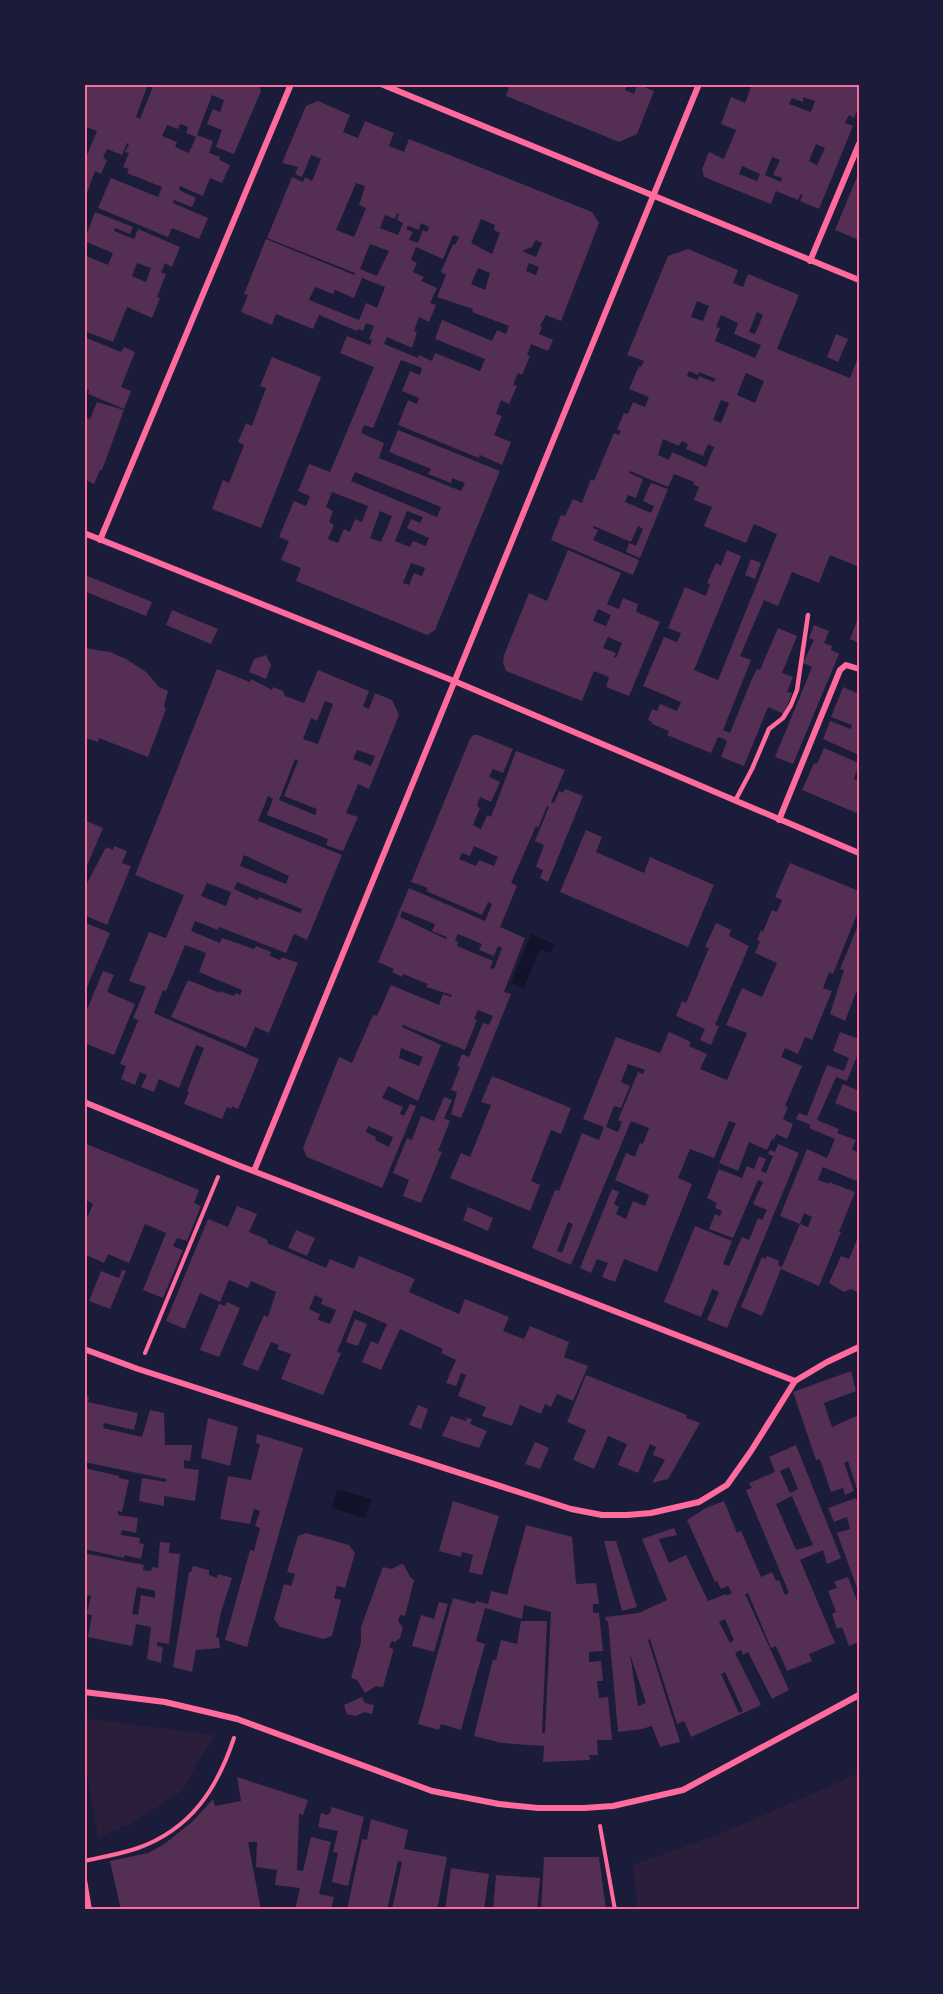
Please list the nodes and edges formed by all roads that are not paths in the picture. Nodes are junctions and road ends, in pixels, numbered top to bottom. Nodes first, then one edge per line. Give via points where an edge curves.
1 (291, 84) edge
2 (381, 84) edge
3 (699, 84) edge
4 (859, 144) edge
5 (654, 196) junction
6 (810, 261) junction
7 (859, 280) edge
8 (84, 533) edge
9 (100, 540) junction
10 (808, 615) dead end
11 (859, 669) edge
12 (454, 681) junction
13 (735, 801) junction
14 (779, 820) junction
15 (859, 853) edge
16 (84, 1102) edge
17 (254, 1171) junction
18 (859, 1347) edge
19 (84, 1349) edge
20 (795, 1381) junction
21 (84, 1692) edge
22 (859, 1695) edge
23 (84, 1880) edge
24 (89, 1910) edge

1 - 9 street
2 - 5 street
3 - 5 street
4 - 6 street
5 - 6 street
5 - 12 street
6 - 7 street
8 - 9 street
9 - 12 street
10 - 13 lane via 792,705 770,729
11 - 14 street via 846,665 840,670
12 - 13 street
12 - 17 street
13 - 14 street
14 - 15 street
16 - 17 street
17 - 20 street
18 - 20 street
19 - 20 street via 571,1509 602,1515 651,1514 677,1508 699,1502 727,1485
21 - 22 street via 165,1702 237,1719 432,1791 538,1808 613,1806 683,1790
23 - 24 street

